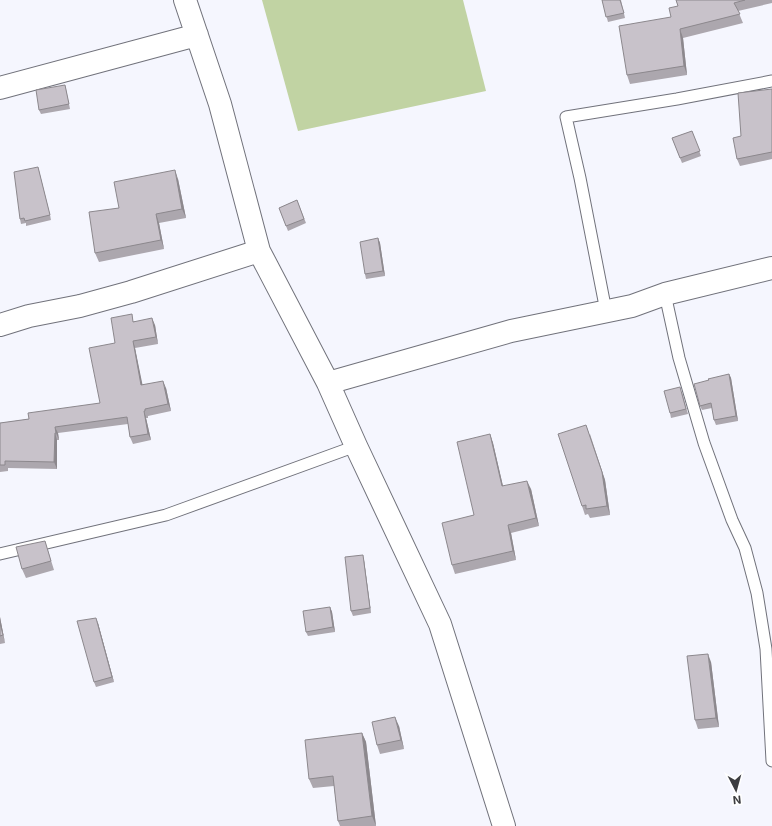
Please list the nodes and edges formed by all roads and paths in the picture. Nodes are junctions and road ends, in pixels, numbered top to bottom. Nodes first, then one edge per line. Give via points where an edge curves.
1 (185, 0) edge
2 (197, 35) junction
3 (772, 81) edge
4 (0, 88) edge
5 (259, 251) junction
6 (772, 268) edge
7 (665, 294) junction
8 (606, 311) junction
9 (0, 325) edge
10 (328, 383) junction
11 (356, 446) junction
12 (0, 554) edge
13 (772, 761) edge
14 (504, 826) edge

1 - 2 street
2 - 4 street
2 - 5 street via 220,104
3 - 8 lane via 566,117
5 - 9 street via 130,292
5 - 10 street
6 - 7 street
7 - 8 street via 632,306
7 - 13 lane via 679,358 704,443 745,548 757,593 766,649
8 - 10 street via 511,331
10 - 11 street
11 - 12 lane via 166,515
11 - 14 street via 440,624

